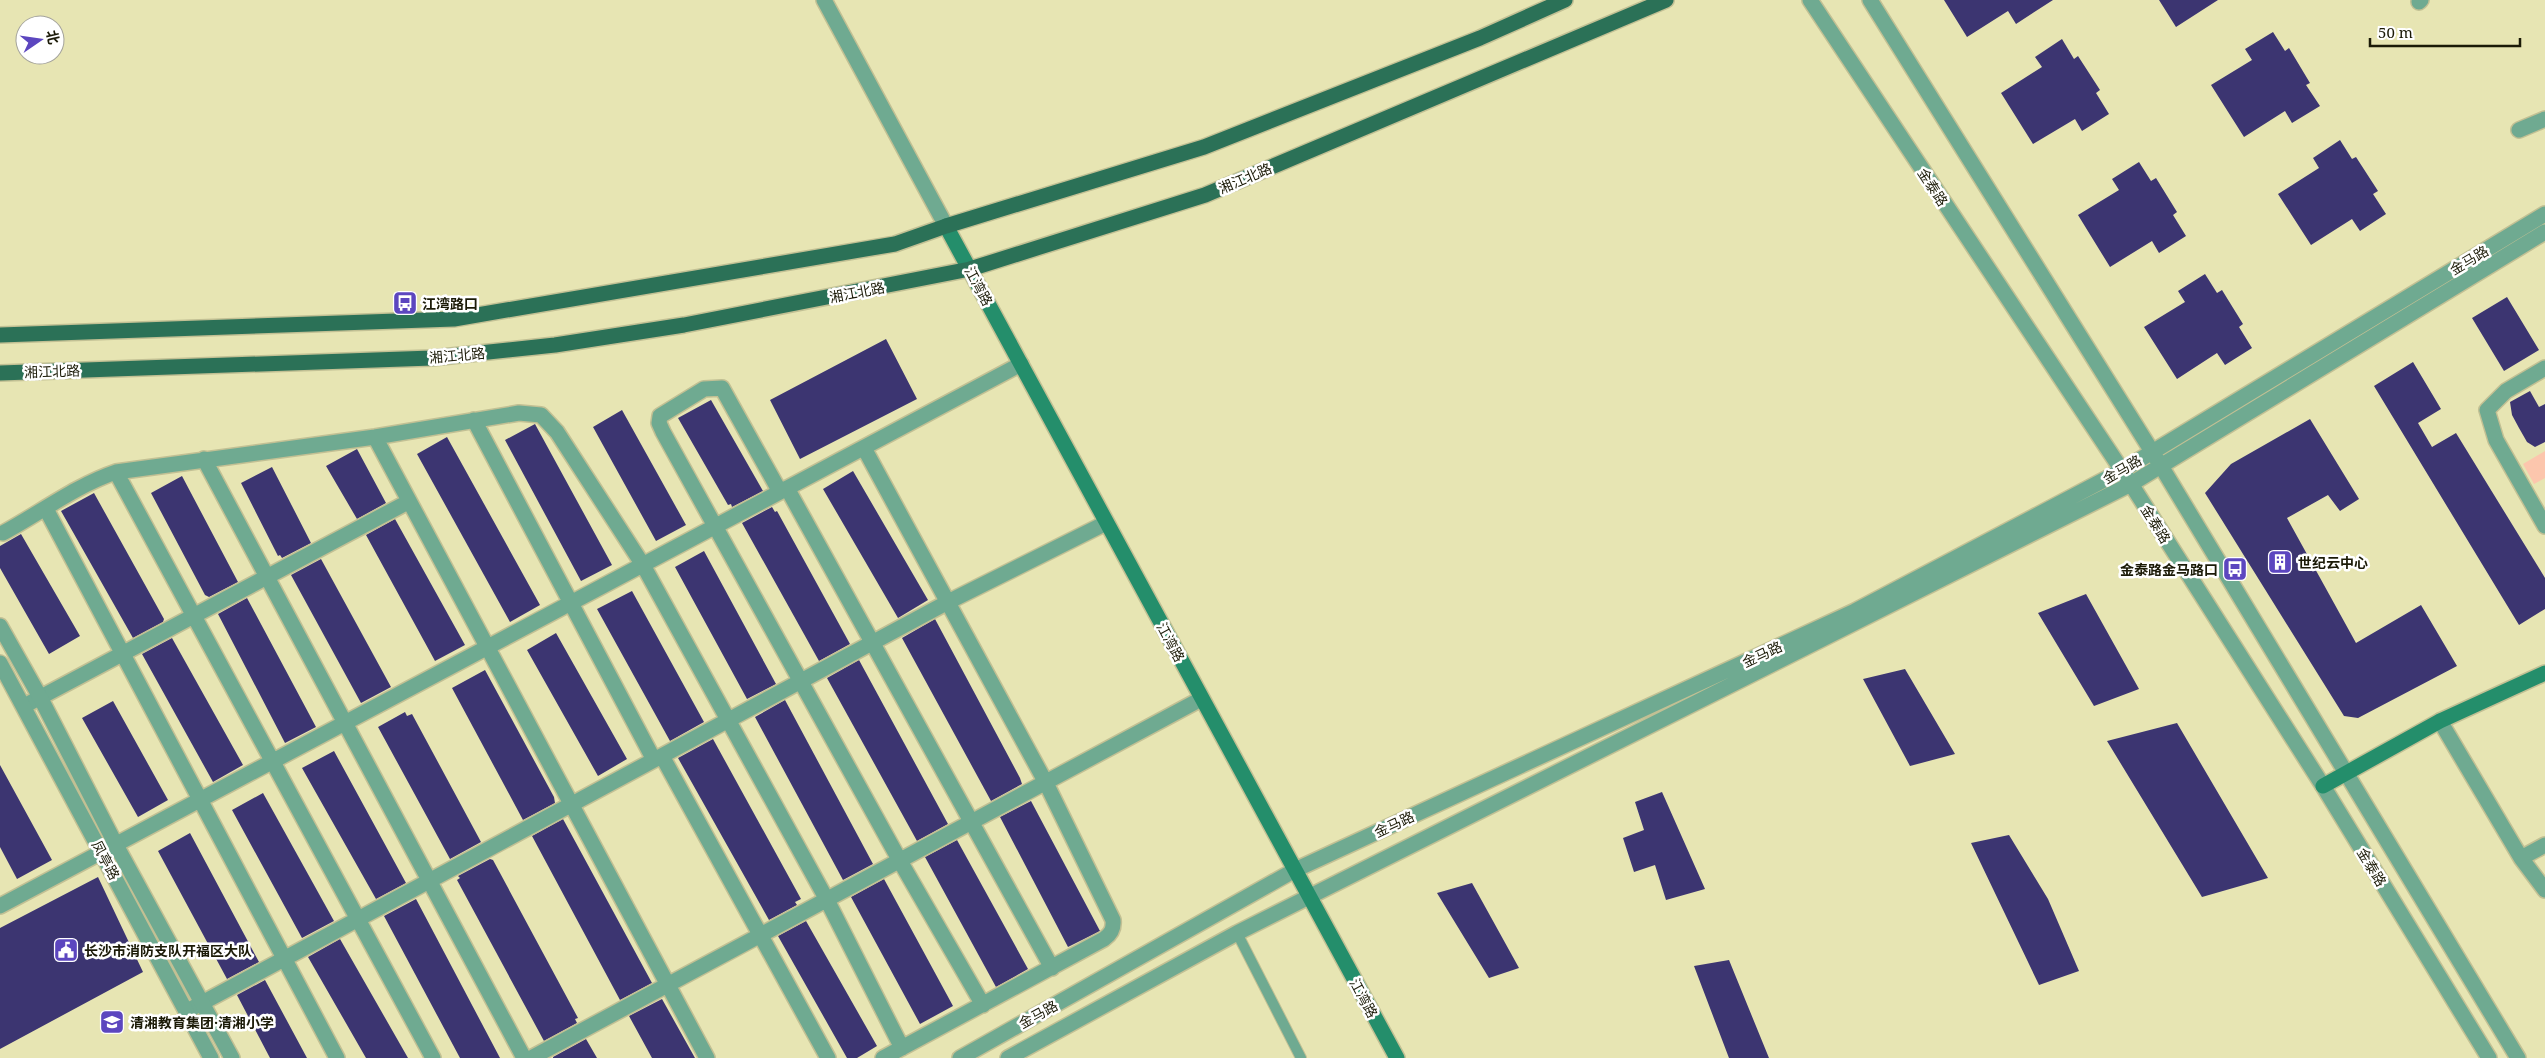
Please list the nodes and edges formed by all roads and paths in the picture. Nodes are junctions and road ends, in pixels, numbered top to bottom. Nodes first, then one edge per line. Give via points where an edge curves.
1 (824, 0) edge
2 (1565, 0) edge
3 (1666, 0) edge
4 (1810, 0) edge
5 (1870, 0) edge
6 (2545, 119) edge
7 (2519, 130) dead end
8 (2545, 214) edge
9 (946, 226) junction
10 (2545, 232) edge
11 (970, 269) junction
12 (0, 335) edge
13 (1021, 364) junction
14 (2545, 368) edge
15 (0, 373) edge
16 (474, 420) junction
17 (374, 437) junction
18 (864, 448) junction
19 (2152, 452) junction
20 (204, 459) junction
21 (2161, 466) junction
22 (2121, 471) junction
23 (116, 472) junction
24 (2130, 484) junction
25 (784, 490) junction
26 (408, 502) junction
27 (46, 509) junction
28 (1106, 523) junction
29 (716, 526) junction
30 (2545, 526) edge
31 (3, 533) dead end
32 (642, 565) junction
33 (267, 577) junction
34 (948, 602) junction
35 (571, 603) junction
36 (194, 616) junction
37 (0, 626) edge
38 (873, 643) junction
39 (487, 648) junction
40 (122, 654) junction
41 (0, 663) edge
42 (2545, 673) edge
43 (4, 679) edge
44 (801, 681) junction
45 (40, 697) junction
46 (1201, 699) junction
47 (24, 706) junction
48 (729, 720) junction
49 (2440, 721) junction
50 (345, 723) junction
51 (658, 758) junction
52 (273, 762) junction
53 (2344, 773) junction
54 (1046, 783) junction
55 (2323, 786) junction
56 (200, 800) junction
57 (571, 805) junction
58 (972, 822) junction
59 (116, 845) junction
60 (2545, 845) edge
61 (102, 853) junction
62 (2521, 858) junction
63 (900, 861) junction
64 (1295, 870) junction
65 (429, 881) junction
66 (2545, 890) edge
67 (1309, 896) junction
68 (827, 900) junction
69 (0, 906) edge
70 (358, 920) junction
71 (1237, 933) junction
72 (760, 935) junction
73 (284, 959) junction
74 (1052, 968) junction
75 (668, 985) junction
76 (203, 1003) junction
77 (983, 1005) junction
78 (187, 1012) junction
79 (902, 1048) junction
80 (212, 1058) edge
81 (232, 1058) edge
82 (337, 1058) edge
83 (433, 1058) edge
84 (524, 1058) edge
85 (531, 1058) edge
86 (707, 1058) edge
87 (828, 1058) edge
88 (883, 1058) edge
89 (960, 1058) edge
90 (1008, 1058) edge
91 (1302, 1058) edge
92 (1396, 1058) edge
93 (2489, 1058) edge
94 (2518, 1058) edge

1 - 9 street
2 - 9 main road via 1480,38 1204,148
3 - 11 main road, 湘江北路 via 1205,195
4 - 22 street, 金泰路
5 - 19 street
6 - 7 street
8 - 19 street, 金马路
9 - 11 main road, 江湾路
9 - 12 main road via 895,244 454,319
10 - 21 street, 金马路
11 - 13 main road, 江湾路
11 - 15 main road, 湘江北路 via 684,325 555,345 432,358
13 - 18 street
13 - 28 main road, 江湾路
14 - 30 street via 2506,391 2487,410 2496,440
16 - 17 street
16 - 32 street via 519,412 541,415 557,432
16 - 35 street
17 - 20 street
17 - 26 street
18 - 25 street
18 - 34 street
19 - 21 street
19 - 22 street, 金马路
20 - 23 street
20 - 33 street
21 - 24 street, 金马路
21 - 53 street
22 - 24 street, 金泰路
22 - 64 street, 金马路 via 1855,611
23 - 27 street via 91,480
23 - 36 street
24 - 55 street, 金泰路
24 - 67 street, 金马路
25 - 29 street
25 - 29 street via 722,388 704,389 665,412 659,423
25 - 38 street
26 - 33 street
26 - 39 street
27 - 31 street
27 - 40 street
28 - 34 street
28 - 46 main road, 江湾路
29 - 32 street
29 - 44 street
32 - 35 street
32 - 48 street
33 - 36 street
33 - 50 street
34 - 38 street
34 - 54 street
35 - 39 street
35 - 51 street
36 - 40 street
36 - 52 street
37 - 45 street
38 - 44 street
38 - 58 street
39 - 50 street
39 - 57 street
40 - 45 street
40 - 56 street
41 - 43 street, 凤亭路
42 - 49 main road
43 - 47 street, 凤亭路
44 - 48 street
44 - 63 street
45 - 47 street
45 - 59 street
46 - 54 street
46 - 64 main road, 江湾路
47 - 61 street, 凤亭路
48 - 51 street
48 - 68 street
49 - 53 main road
49 - 62 street
50 - 52 street
50 - 65 street
51 - 57 street
51 - 72 street
52 - 56 street
52 - 70 street
53 - 55 main road
53 - 94 street
54 - 58 street
54 - 74 street via 1113,926 1104,939
55 - 93 street, 金泰路
56 - 59 street
56 - 73 street
57 - 65 street
57 - 75 street
58 - 63 street
58 - 74 street
59 - 61 street
59 - 76 street
60 - 62 street
61 - 69 street
61 - 78 street, 凤亭路
62 - 66 street
63 - 68 street
63 - 77 street
64 - 67 main road, 江湾路
64 - 89 street, 金马路
65 - 70 street
65 - 84 street
67 - 71 street, 金马路
67 - 92 main road, 江湾路
68 - 72 street
68 - 79 street
70 - 73 street
70 - 83 street
71 - 90 street, 金马路
71 - 91 lane
72 - 75 street
72 - 87 street
73 - 76 street
73 - 82 street
74 - 77 street
75 - 85 street
75 - 86 street
76 - 78 street
76 - 81 street
77 - 79 street
78 - 80 street, 凤亭路
79 - 88 street

